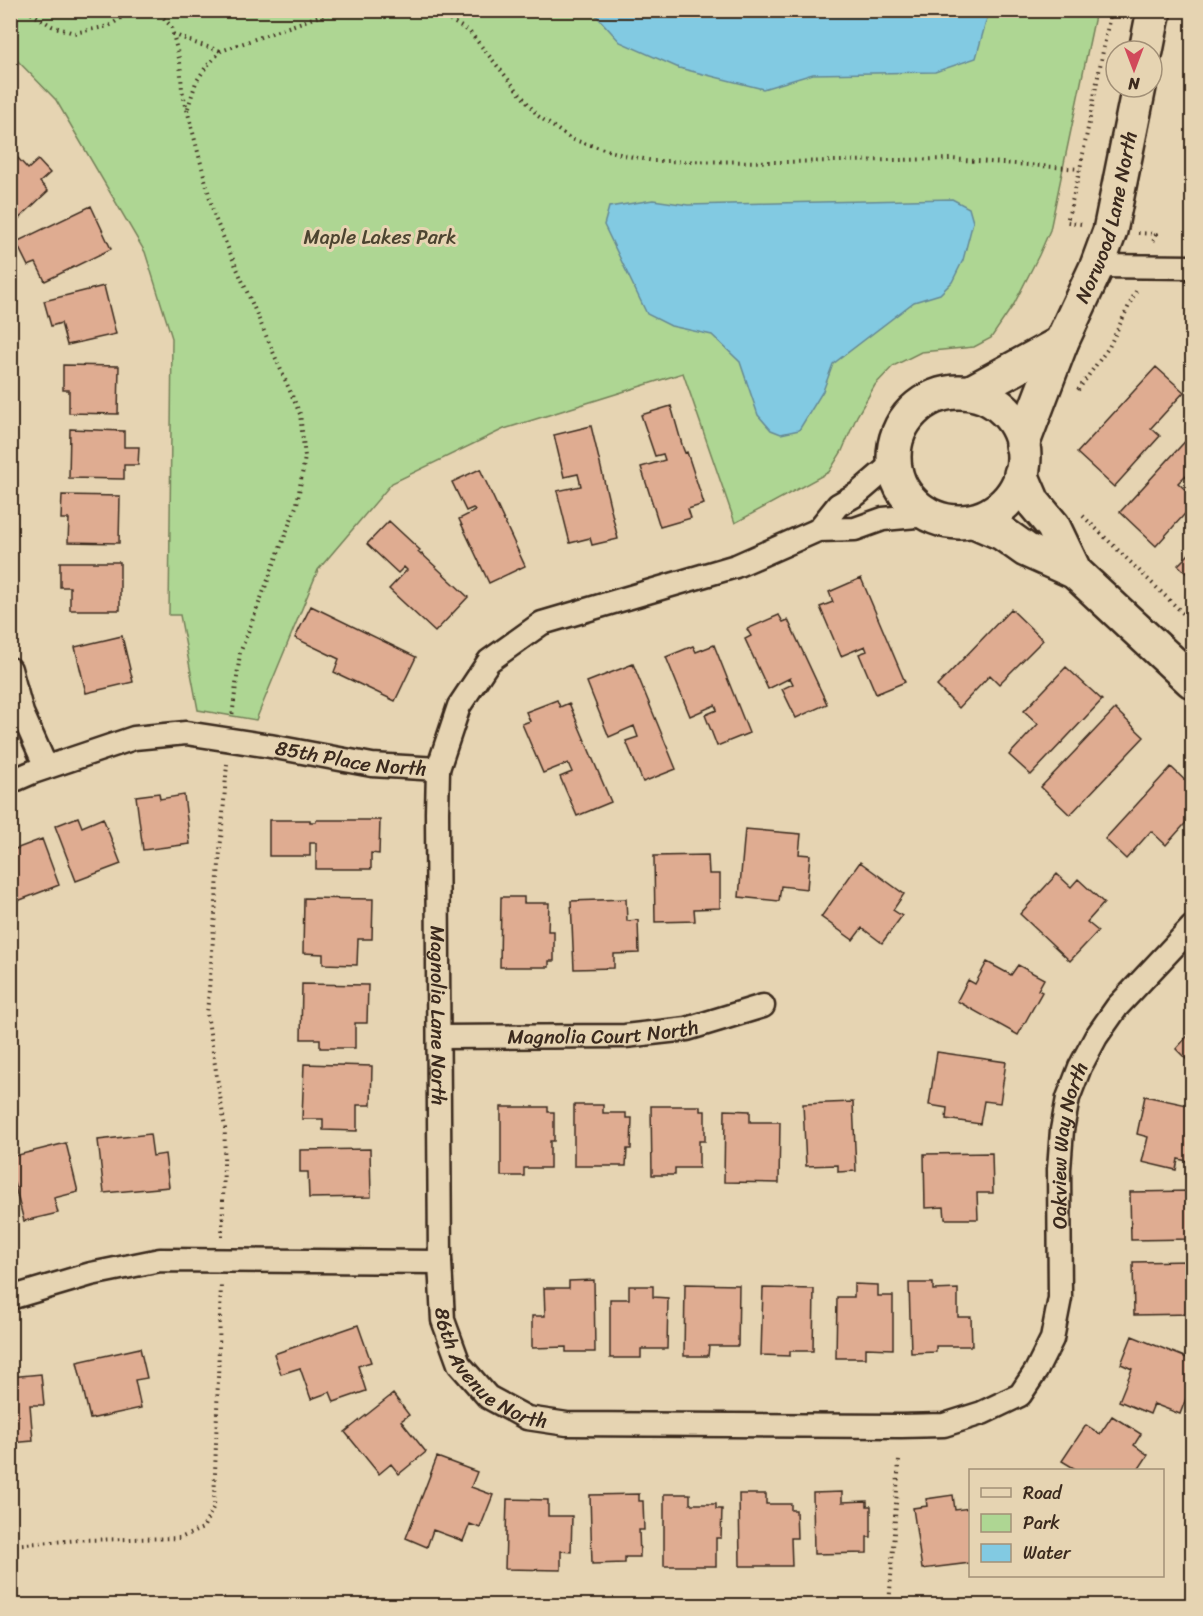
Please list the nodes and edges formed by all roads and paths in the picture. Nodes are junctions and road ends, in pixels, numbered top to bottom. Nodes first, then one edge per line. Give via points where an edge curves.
1 (26, 10) edge
2 (133, 10) edge
3 (154, 10) edge
4 (351, 10) edge
5 (428, 10) edge
6 (1111, 10) edge
7 (1154, 10) edge
8 (173, 34) junction
9 (1148, 39) edge
10 (221, 51) junction
11 (1137, 99) edge
12 (187, 112) junction
13 (1080, 169) junction
14 (1067, 222) dead end
15 (1096, 266) junction
16 (1192, 267) edge
17 (1133, 300) dead end
18 (1061, 343) junction
19 (971, 392) junction
20 (1076, 392) dead end
21 (1022, 459) junction
22 (892, 464) junction
23 (1081, 514) dead end
24 (928, 515) junction
25 (974, 521) junction
26 (818, 530) junction
27 (1075, 572) junction
28 (1192, 622) edge
29 (10, 669) edge
30 (1192, 681) edge
31 (229, 740) junction
32 (46, 767) junction
33 (438, 769) junction
34 (10, 782) edge
35 (1192, 927) edge
36 (763, 1006) dead end
37 (439, 1037) junction
38 (222, 1260) junction
39 (440, 1262) junction
40 (10, 1298) edge
41 (1020, 1395) joint
42 (899, 1460) dead end
43 (10, 1545) edge
44 (889, 1605) edge

1 - 2 path via 51,26 75,33 109,26
3 - 8 path via 171,26
4 - 10 path via 325,14
5 - 13 path via 469,31 538,116 572,139 623,155 654,161 951,159
6 - 13 path
7 - 9 street
8 - 10 path
8 - 12 path
10 - 12 path via 196,82
11 - 15 street, Norwood Lane North via 1110,231
12 - 31 path via 215,218 300,414 306,457 297,504 240,653
13 - 14 path
15 - 16 street
15 - 18 street, Norwood Lane North
17 - 20 path via 1109,347
18 - 19 street
18 - 21 street, Norwood Lane North
19 - 21 street via 999,404 1019,429
19 - 22 street via 941,392 914,408 896,434
21 - 25 street via 1018,487 999,508
21 - 27 street via 1033,502 1053,526
22 - 24 street via 904,494
22 - 26 street, 85th Place North via 838,505
23 - 28 path
24 - 25 street via 950,522
24 - 26 street, 85th Place North via 883,519 855,529
25 - 27 street
26 - 33 street, 85th Place North via 736,566 542,623 489,661 459,706
27 - 30 street
29 - 32 street via 22,713
31 - 32 street, 85th Place North via 186,733 134,738
31 - 33 street, 85th Place North via 372,765
31 - 38 path via 207,1014 225,1128
32 - 34 street, 85th Place North
33 - 37 street, Magnolia Lane North
35 - 41 street, Oakview Way North via 1117,1007 1096,1037 1068,1098 1059,1169 1060,1298 1052,1339
36 - 37 street, Magnolia Court North via 687,1029 624,1036
37 - 39 street, Magnolia Lane North
38 - 39 street
38 - 40 street via 160,1260 91,1274
38 - 43 path via 214,1506 203,1528 180,1538
39 - 41 street, 86th Avenue North via 443,1320 459,1364 488,1397 527,1418 567,1424 944,1425
42 - 44 path

